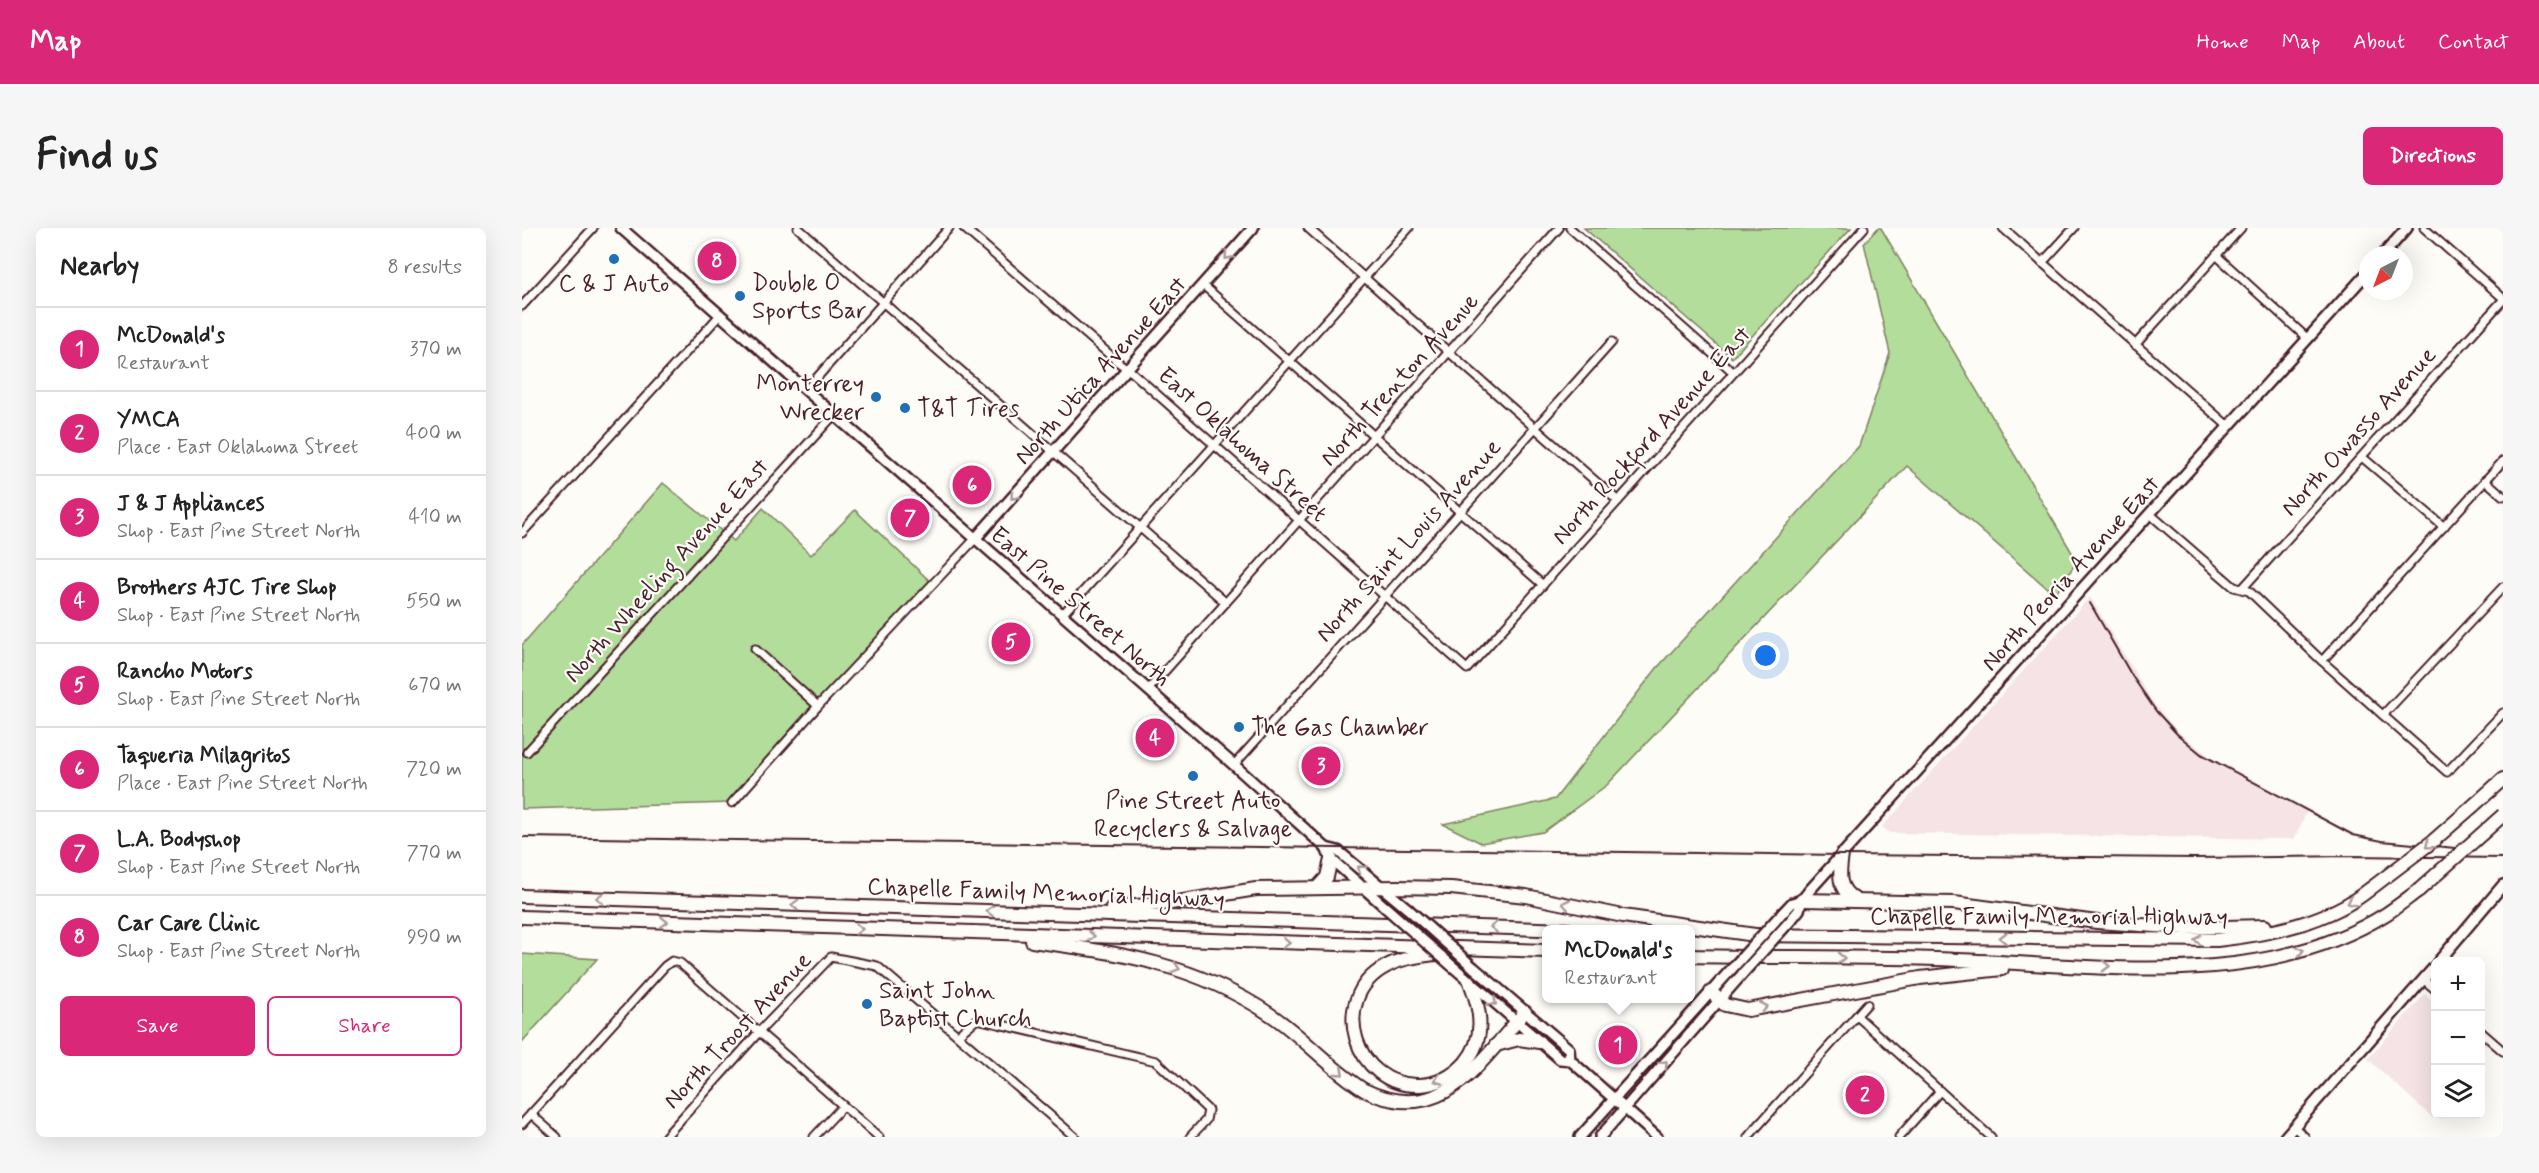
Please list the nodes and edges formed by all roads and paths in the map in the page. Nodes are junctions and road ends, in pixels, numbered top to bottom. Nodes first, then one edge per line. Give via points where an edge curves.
1 (593, 228) edge
2 (621, 228) edge
3 (798, 228) edge
4 (949, 228) edge
5 (964, 228) edge
6 (1253, 228) edge
7 (1308, 228) edge
8 (1409, 228) edge
9 (1559, 228) edge
10 (1570, 228) edge
11 (1864, 228) edge
12 (2003, 228) edge
13 (2074, 228) edge
14 (2241, 228) edge
15 (2407, 228) edge
16 (2424, 228) edge
17 (2391, 246) edge
18 (2216, 255) junction
19 (2042, 263) junction
20 (1365, 279) junction
21 (2359, 282) edge
22 (1203, 285) junction
23 (2503, 299) edge
24 (884, 303) junction
25 (522, 306) edge
26 (720, 315) junction
27 (2308, 339) junction
28 (1612, 342) dead end
29 (2135, 345) junction
30 (1449, 353) junction
31 (1289, 361) junction
32 (1127, 369) junction
33 (1733, 372) junction
34 (806, 390) junction
35 (834, 415) junction
36 (2229, 426) junction
37 (1535, 428) junction
38 (1374, 436) junction
39 (1214, 444) junction
40 (1053, 452) junction
41 (2362, 457) junction
42 (2503, 461) edge
43 (2486, 480) junction
44 (2503, 496) edge
45 (1618, 501) junction
46 (1460, 511) junction
47 (2150, 513) junction
48 (1299, 519) junction
49 (1141, 527) junction
50 (2444, 527) junction
51 (522, 533) edge
52 (975, 539) junction
53 (1543, 585) junction
54 (2503, 587) edge
55 (2242, 589) junction
56 (1384, 596) junction
57 (1225, 602) junction
58 (1062, 615) junction
59 (755, 649) dead end
60 (2322, 661) junction
61 (1467, 669) joint
62 (1148, 690) junction
63 (818, 706) junction
64 (2503, 713) edge
65 (2383, 715) junction
66 (527, 752) dead end
67 (1233, 765) junction
68 (2503, 779) edge
69 (732, 803) dead end
70 (2503, 815) edge
71 (1329, 854) junction
72 (1842, 855) junction
73 (2503, 885) edge
74 (1383, 887) junction
75 (1317, 888) junction
76 (1364, 889) junction
77 (522, 896) edge
78 (1802, 900) junction
79 (1857, 901) junction
80 (1048, 913) junction
81 (522, 917) edge
82 (2297, 924) junction
83 (1686, 925) edge
84 (1695, 926) edge
85 (1542, 929) edge
86 (970, 932) junction
87 (1695, 933) edge
88 (1755, 935) junction
89 (1470, 949) junction
90 (1542, 951) edge
91 (1695, 956) edge
92 (2442, 957) edge
93 (2048, 965) junction
94 (2431, 970) edge
95 (2423, 979) junction
96 (1470, 982) junction
97 (2431, 986) edge
98 (1715, 996) junction
99 (1867, 1004) dead end
100 (1525, 1012) junction
101 (1857, 1016) junction
102 (1516, 1022) junction
103 (759, 1032) junction
104 (958, 1035) junction
105 (2485, 1035) edge
106 (1539, 1042) junction
107 (1495, 1045) junction
108 (2503, 1051) edge
109 (1570, 1060) junction
110 (1940, 1091) junction
111 (1615, 1099) junction
112 (842, 1107) junction
113 (1625, 1108) junction
114 (531, 1114) junction
115 (522, 1124) edge
116 (2294, 1127) junction
117 (557, 1137) edge
118 (665, 1137) edge
119 (814, 1137) edge
120 (879, 1137) edge
121 (1075, 1137) edge
122 (1190, 1137) edge
123 (1580, 1137) edge
124 (1600, 1137) edge
125 (1657, 1137) edge
126 (1748, 1137) edge
127 (1899, 1137) edge
128 (1991, 1137) edge
129 (2285, 1137) edge
130 (2305, 1137) edge

1 - 25 street
2 - 26 main road, East Pine Street North
3 - 24 street
4 - 24 street
5 - 32 street, East Oklahoma Street
6 -> 22 main road, North Utica Avenue East
7 - 20 street
8 - 20 street
9 - 30 street, North Trenton Avenue
10 - 33 street
11 - 33 street, North Rockford Avenue East
12 - 19 street
13 - 19 street
14 - 18 street
15 - 17 main road
16 - 23 street
18 - 27 street
18 - 29 street
19 - 29 street
20 - 30 street
20 - 31 street
21 - 27 main road, North Peoria Avenue East
22 - 31 street
22 - 32 main road, North Utica Avenue East
23 - 41 street, North Owasso Avenue
24 - 34 street
24 - 40 street
26 - 34 main road, East Pine Street North
26 - 51 street
27 - 36 main road, North Peoria Avenue East
28 - 37 street, North Saint Louis Avenue
29 - 36 street
30 - 37 street
30 - 38 street, North Trenton Avenue
31 - 38 street
31 - 39 street
32 - 39 street, East Oklahoma Street
32 - 40 main road, North Utica Avenue East
33 - 45 street, North Rockford Avenue East
34 - 35 main road, East Pine Street North
35 - 52 main road, East Pine Street North
35 - 66 street, North Wheeling Avenue East
36 - 47 main road, North Peoria Avenue East
37 - 45 street
37 - 46 street, North Saint Louis Avenue
38 - 46 street
38 - 48 street, North Trenton Avenue
39 - 48 street, East Oklahoma Street
39 - 49 street
40 - 49 street
40 -> 52 main road, North Utica Avenue East
41 - 50 street
41 - 55 street, North Owasso Avenue
42 - 43 street
43 - 44 street
43 - 50 street
45 - 53 street, North Rockford Avenue East
46 - 53 street
46 - 56 street, North Saint Louis Avenue
47 - 55 street via 2234,587
47 - 72 main road, North Peoria Avenue East
48 - 56 street, East Oklahoma Street
48 - 57 street, North Trenton Avenue
49 - 57 street
49 - 58 street
50 - 60 street
52 - 58 main road, East Pine Street North
52 - 63 street, North Utica Avenue East
53 - 61 street, North Rockford Avenue East
54 - 65 street
55 - 60 street via 2249,591
56 - 61 street, East Oklahoma Street
56 - 67 street, North Saint Louis Avenue
57 - 62 street, North Trenton Avenue
58 - 62 main road, East Pine Street North
59 - 63 street
60 - 65 street
62 - 67 main road, East Pine Street North
63 - 69 street, North Utica Avenue East
64 - 65 street via 2446,772
67 - 71 main road, East Pine Street North
68 -> 82 highway, Chapelle Family Memorial Highway, bridge via 2433,842 2357,900
93 -> 70 highway, Chapelle Family Memorial Highway, bridge via 2199,967 2256,961 2310,948 2386,914
74 -> 71 main road, East Pine Street North via 1338,851
71 - 75 highway via 1327,877
71 - 76 main road, East Pine Street North
72 - 78 main road, North Peoria Avenue East
72 - 79 highway via 1841,885
73 - 92 main road
74 - 76 highway
83 -> 74 highway via 1492,891
74 - 100 main road, East Pine Street North, bridge
75 - 76 highway
75 - 80 highway via 1256,889 1171,903
76 - 96 main road, East Pine Street North, bridge
80 -> 77 highway, Chapelle Family Memorial Highway
78 - 79 highway
78 - 98 main road, North Peoria Avenue East, bridge via 1791,920 1743,973
78 - 98 main road, North Peoria Avenue East, bridge via 1791,903 1728,973
79 - 82 highway via 1954,903 2097,922 2185,928
85 -> 80 highway, Chapelle Family Memorial Highway
81 -> 86 highway, Chapelle Family Memorial Highway
82 -> 88 highway, Chapelle Family Memorial Highway via 2243,937 2189,941
88 -> 84 highway
86 -> 89 highway, Chapelle Family Memorial Highway
86 -> 107 highway via 1120,953 1191,973 1259,1007 1354,1084 1389,1100 1415,1101 1443,1094
87 - 88 highway, Chapelle Family Memorial Highway
89 - 90 highway, Chapelle Family Memorial Highway
96 -> 89 highway via 1479,1008 1480,1033 1471,1056 1455,1073 1433,1083 1407,1084 1384,1076 1365,1057 1356,1040 1353,1021 1356,1001 1370,978 1404,959
91 -> 93 highway, Chapelle Family Memorial Highway
98 -> 93 highway via 1748,1011 1929,976
94 - 95 main road
95 - 97 street
95 - 116 main road
96 -> 102 main road, East Pine Street North
98 - 111 main road, North Peoria Avenue East
113 -> 98 main road, North Peoria Avenue East
99 - 101 street
100 - 102 highway
100 - 109 main road, East Pine Street North via 1569,1049
101 - 110 street
101 - 126 street
102 - 106 main road, East Pine Street North
102 - 107 highway
103 - 104 street, North Troost Avenue via 831,957 877,966
103 - 112 street
103 - 114 street via 680,963 672,962
103 - 118 street, North Troost Avenue
104 - 121 street
104 - 122 street via 976,1019 1156,1061 1208,1110 1206,1120
105 - 108 street
106 - 107 highway via 1519,1039
106 - 109 main road, East Pine Street North via 1560,1059
109 - 111 main road, East Pine Street North
110 - 127 street
110 - 128 street
111 - 113 main road, East Pine Street North
111 - 123 main road, North Peoria Avenue East
112 - 119 street
112 - 120 street
113 - 124 main road, North Peoria Avenue East
113 - 125 main road, East Pine Street North
114 - 115 street
114 - 117 street
116 - 129 main road
116 - 130 street

